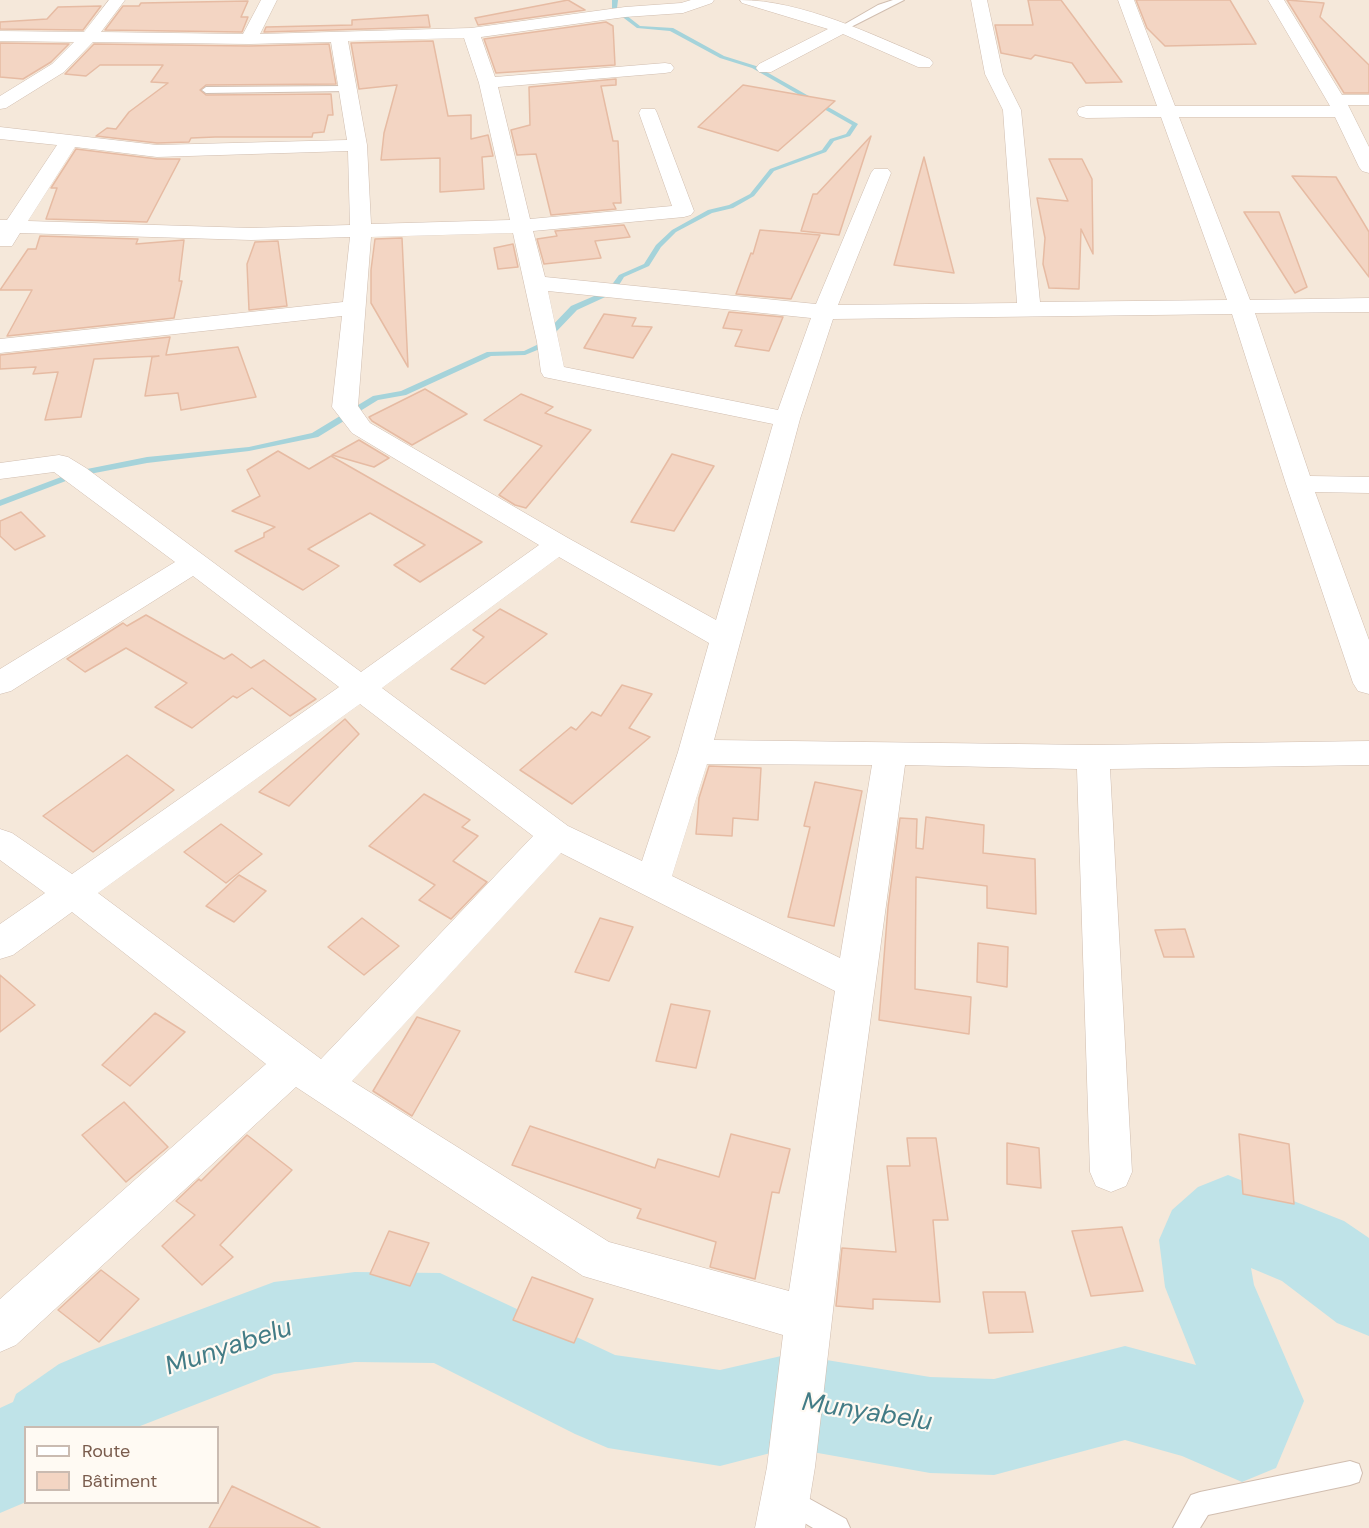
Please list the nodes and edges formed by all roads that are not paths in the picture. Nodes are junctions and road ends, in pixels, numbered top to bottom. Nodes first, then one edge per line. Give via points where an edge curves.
1 (117, 0) edge
2 (269, 0) edge
3 (706, 0) edge
4 (748, 0) edge
5 (900, 0) edge
6 (979, 0) edge
7 (1126, 0) edge
8 (1276, 0) edge
9 (524, 8) dead end
10 (534, 25) junction
11 (842, 28) junction
12 (471, 33) junction
13 (0, 36) edge
14 (89, 37) junction
15 (339, 38) junction
16 (249, 39) junction
17 (924, 63) dead end
18 (665, 68) dead end
19 (765, 68) dead end
20 (488, 83) junction
21 (346, 89) junction
22 (206, 90) dead end
23 (1369, 100) edge
24 (0, 104) edge
25 (1339, 106) junction
26 (1086, 111) dead end
27 (1168, 111) junction
28 (648, 113) dead end
29 (0, 133) edge
30 (69, 142) junction
31 (357, 145) junction
32 (1369, 166) edge
33 (881, 173) dead end
34 (7, 226) edge
35 (520, 226) junction
36 (361, 231) junction
37 (0, 248) edge
38 (534, 283) junction
39 (1369, 305) edge
40 (1241, 306) junction
41 (355, 308) junction
42 (1029, 308) junction
43 (824, 312) junction
44 (0, 346) edge
45 (787, 419) junction
46 (0, 471) edge
47 (1299, 484) junction
48 (1369, 485) edge
49 (558, 544) junction
50 (194, 563) junction
51 (726, 639) junction
52 (0, 683) edge
53 (1369, 684) edge
54 (360, 688) junction
55 (694, 752) junction
56 (890, 753) junction
57 (1369, 753) edge
58 (1093, 757) junction
59 (556, 835) junction
60 (0, 842) edge
61 (652, 884) junction
62 (71, 892) junction
63 (0, 944) edge
64 (854, 982) junction
65 (310, 1073) junction
66 (1111, 1172) dead end
67 (0, 1329) edge
68 (806, 1335) junction
69 (1350, 1473) dead end
70 (783, 1513) edge
71 (837, 1528) edge
72 (1186, 1528) edge

1 - 14 street
2 - 16 street
3 - 10 street via 684,8
4 - 11 street
5 - 11 lane
6 - 42 street via 994,74 1012,110
7 - 27 street
8 - 25 street
9 - 10 street
10 - 12 street
11 - 17 street
11 - 19 street
12 - 15 street
12 - 20 street
13 - 14 street
14 - 16 street
14 - 24 street via 58,68
15 - 16 street
15 - 21 street
18 - 20 street
20 - 35 street
21 - 22 lane
21 - 31 street
23 - 25 street
25 - 27 street
25 - 32 street
26 - 27 street
27 - 40 street
28 - 35 street via 684,211
29 - 30 street
30 - 31 street via 157,151
30 - 34 street
31 - 36 street
33 - 43 street
34 - 36 street via 251,234
34 - 37 street
35 - 36 street
35 - 38 street
36 - 41 street
38 - 43 street
38 - 45 street via 553,372
39 - 40 street
40 - 42 street
40 - 47 street
41 - 44 street
41 - 49 street via 349,413 361,428
42 - 43 street
43 - 45 street
45 - 51 street
46 - 50 street via 59,463
47 - 48 street
47 - 53 street
49 - 51 street
49 - 54 street
50 - 52 street
50 - 54 street
51 - 55 street
54 - 59 street
54 - 62 street
55 - 56 street
55 - 61 street
56 - 58 street
56 - 64 street
57 - 58 street
58 - 66 street
59 - 61 street
59 - 65 street
60 - 62 street
61 - 64 street
62 - 63 street
62 - 65 street
64 - 68 street
65 - 67 street
65 - 68 street via 599,1262
68 - 70 street
69 - 72 lane via 1200,1504
70 - 71 lane

